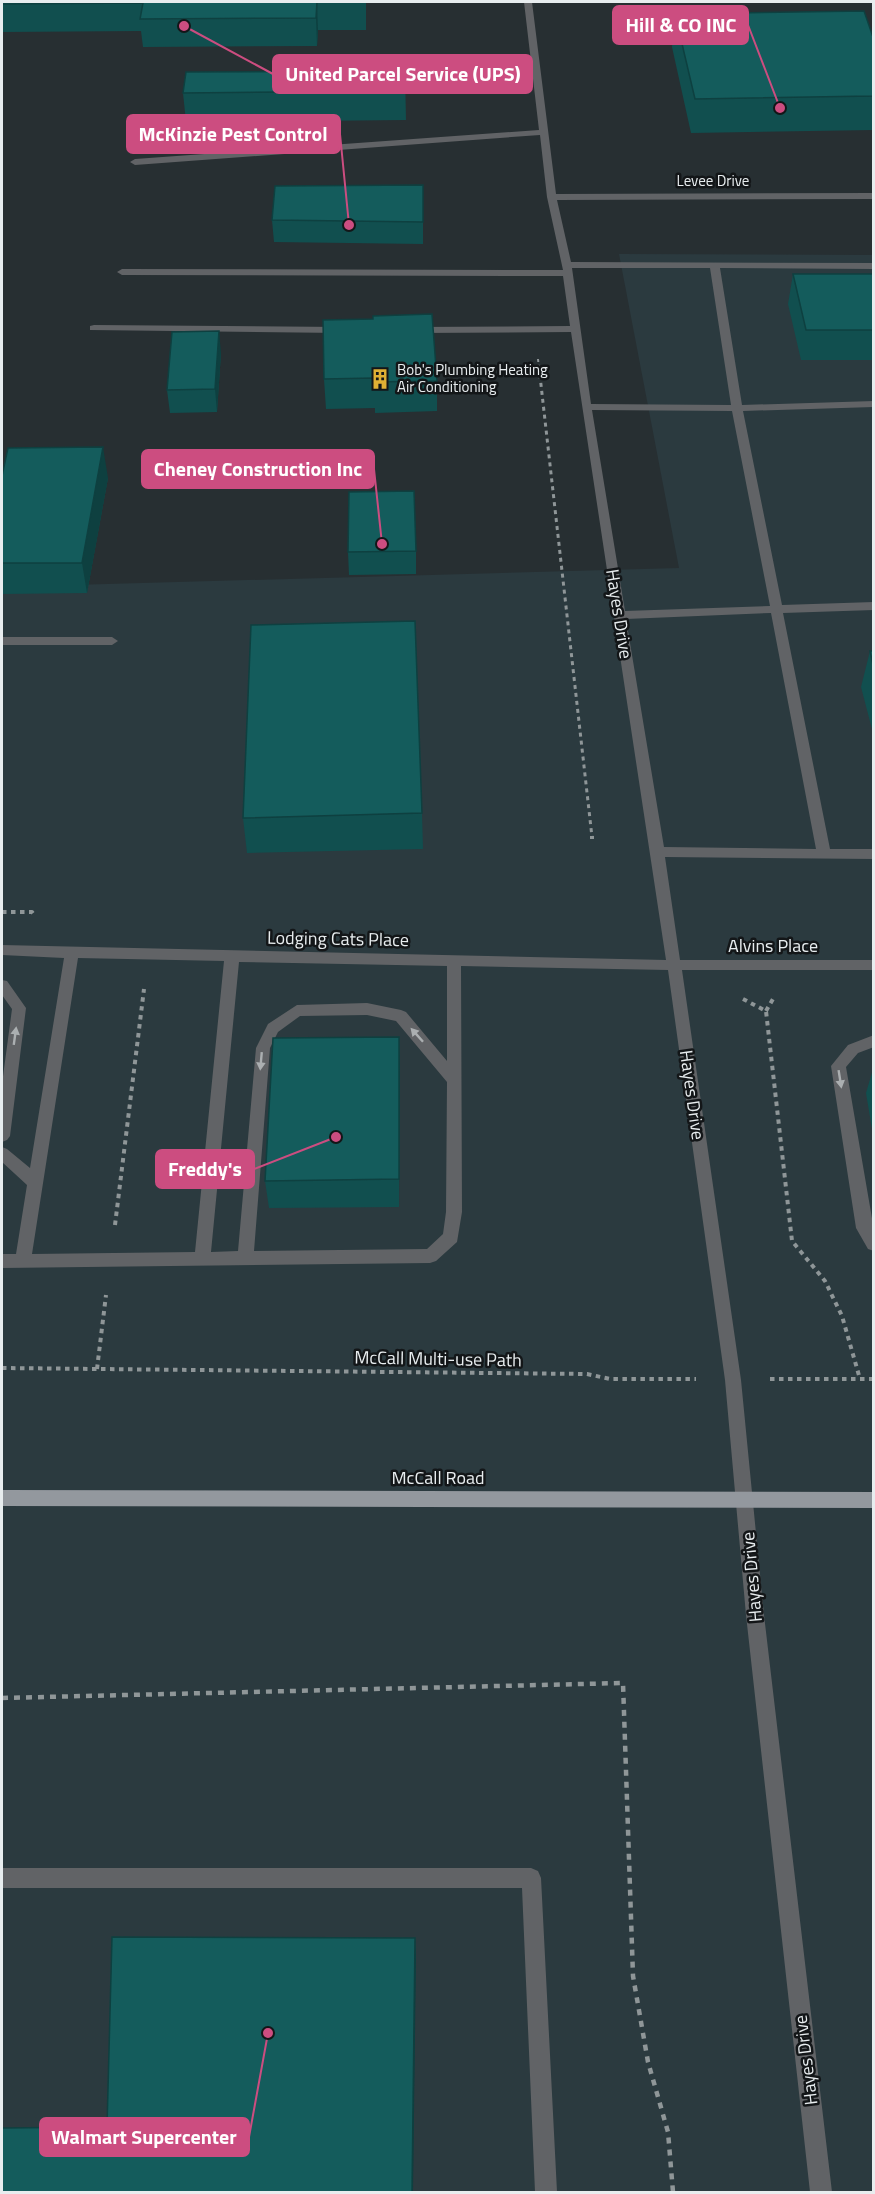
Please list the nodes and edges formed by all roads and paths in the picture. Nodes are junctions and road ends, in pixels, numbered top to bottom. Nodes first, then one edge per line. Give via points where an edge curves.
1 (528, 2) edge
2 (544, 132) junction
3 (135, 162) dead end
4 (873, 196) edge
5 (552, 197) junction
6 (715, 266) junction
7 (873, 266) edge
8 (568, 269) junction
9 (122, 272) dead end
10 (94, 328) dead end
11 (576, 329) junction
12 (356, 330) edge
13 (404, 330) edge
14 (535, 331) junction
15 (873, 404) edge
16 (586, 407) junction
17 (737, 408) junction
18 (873, 606) edge
19 (776, 608) junction
20 (619, 615) junction
21 (2, 641) edge
22 (112, 641) dead end
23 (592, 839) dead end
24 (658, 852) junction
25 (824, 854) junction
26 (873, 854) edge
27 (2, 950) edge
28 (72, 953) junction
29 (148, 954) junction
30 (232, 956) junction
31 (454, 961) junction
32 (673, 965) junction
33 (873, 965) edge
34 (2, 985) edge
35 (735, 996) dead end
36 (873, 1041) edge
37 (454, 1080) junction
38 (2, 1136) edge
39 (2, 1153) edge
40 (36, 1183) junction
41 (873, 1244) edge
42 (245, 1258) junction
43 (202, 1259) junction
44 (23, 1260) junction
45 (111, 1260) junction
46 (2, 1261) edge
47 (2, 1368) edge
48 (97, 1369) junction
49 (860, 1379) junction
50 (873, 1379) edge
51 (733, 1380) junction
52 (2, 1498) edge
53 (745, 1500) junction
54 (873, 1500) edge
55 (2, 1698) edge
56 (2, 1878) edge
57 (546, 2193) edge
58 (673, 2193) edge
59 (822, 2193) edge

1 - 2 street, Hayes Drive
2 - 3 street
2 - 5 street, Hayes Drive
4 - 5 street, Levee Drive
5 - 8 street, Hayes Drive
6 - 7 street
6 - 8 street
6 - 17 street
8 - 9 street
8 - 11 street, Hayes Drive
10 - 12 street
11 - 14 street
11 - 16 street, Hayes Drive
13 - 14 street
14 - 23 path
15 - 17 street
16 - 17 street
16 - 20 street, Hayes Drive
17 - 19 street
18 - 19 street
19 - 20 street
19 - 25 street
20 - 24 street, Hayes Drive
21 - 22 street
24 - 25 street
24 - 32 street, Hayes Drive
25 - 26 street
27 - 28 street, Lodging Cats Place
28 - 29 street, Lodging Cats Place
28 - 40 street
29 - 30 street, Lodging Cats Place
29 - 45 path
30 - 31 street, Lodging Cats Place
30 - 43 street
31 - 32 street, Lodging Cats Place
31 - 37 street
32 - 33 street, Alvins Place
32 - 51 street, Hayes Drive
38 -> 34 street via 19,1008
35 - 49 path via 766,1011 792,1241 825,1281 843,1316
36 -> 41 street via 853,1049 838,1066 864,1228
37 - 42 street via 451,1237 430,1256
37 -> 42 street via 401,1016 367,1010 297,1011 273,1028 262,1048
39 - 40 street
40 - 44 street
42 - 43 street
43 - 45 street
44 - 45 street
44 - 46 street
45 - 48 path
47 - 48 path, McCall Multi-use Path
48 - 51 path, McCall Multi-use Path via 587,1374 610,1379
49 - 50 path, McCall Multi-use Path
49 - 51 path, McCall Multi-use Path
51 - 53 street, Hayes Drive
52 - 53 main road, McCall Road
53 - 54 main road, McCall Road
53 - 59 street, Hayes Drive
55 - 58 path via 623,1683 633,1976 648,2062 668,2132
56 - 57 street via 531,1878

